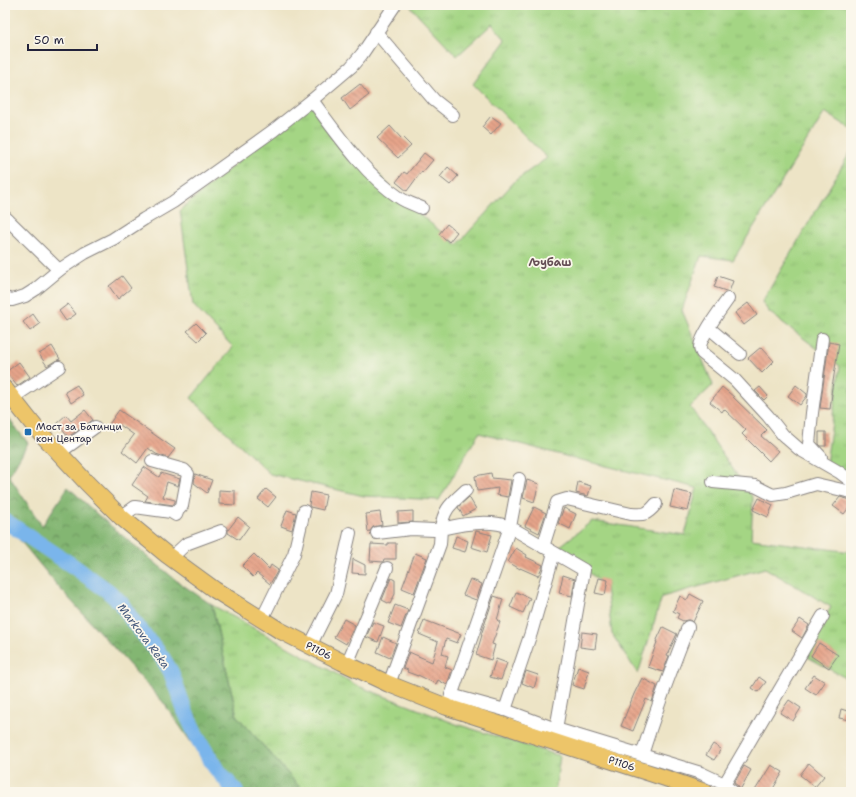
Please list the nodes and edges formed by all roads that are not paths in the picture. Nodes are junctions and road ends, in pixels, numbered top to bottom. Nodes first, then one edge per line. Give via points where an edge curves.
1 (395, 5) edge
2 (376, 32) junction
3 (312, 100) junction
4 (453, 115) dead end
5 (422, 208) dead end
6 (5, 217) edge
7 (59, 270) junction
8 (5, 298) edge
9 (728, 299) dead end
10 (709, 328) junction
11 (822, 340) dead end
12 (740, 354) dead end
13 (59, 367) dead end
14 (8, 393) edge
15 (95, 427) dead end
16 (59, 453) junction
17 (152, 461) dead end
18 (839, 472) junction
19 (519, 479) dead end
20 (851, 481) edge
21 (713, 482) dead end
22 (466, 490) dead end
23 (851, 492) edge
24 (656, 504) dead end
25 (304, 511) dead end
26 (120, 517) junction
27 (510, 527) junction
28 (442, 529) junction
29 (221, 531) dead end
30 (350, 533) dead end
31 (377, 533) dead end
32 (543, 547) junction
33 (554, 554) junction
34 (171, 558) junction
35 (387, 568) dead end
36 (823, 616) dead end
37 (262, 619) junction
38 (688, 627) dead end
39 (310, 646) junction
40 (347, 664) junction
41 (388, 684) junction
42 (449, 701) junction
43 (505, 710) junction
44 (556, 729) junction
45 (642, 755) junction
46 (728, 789) edge
47 (705, 792) edge

1 - 2 lane
2 - 3 lane via 351,67
2 - 4 lane via 434,100
3 - 5 lane via 347,147 381,184 401,199
3 - 7 lane via 173,202
6 - 7 lane
7 - 8 lane via 25,296 12,300
9 - 10 lane
10 - 12 lane
10 - 18 lane via 701,343 702,353 735,380 783,435 799,449
11 - 18 lane via 809,444
13 - 14 lane
14 - 16 main road, P1106
15 - 16 lane
16 - 26 main road, P1106
17 - 26 lane via 184,470 188,474 182,506 176,515 135,507
18 - 20 lane
19 - 27 lane
21 - 23 lane via 755,486 773,495 816,484
22 - 28 lane via 449,505 442,520
24 - 32 lane via 645,514 640,515 567,499 557,502
25 - 37 lane via 294,554
26 - 34 main road, P1106
27 - 28 lane via 492,522
27 - 32 lane
27 - 42 lane
28 - 31 lane
28 - 41 lane via 440,544
29 - 34 lane via 186,544
30 - 39 lane via 336,594
32 - 33 lane
33 - 43 lane
33 - 44 lane via 584,570
34 - 37 main road, P1106 via 215,590
35 - 40 lane
36 - 46 lane
37 - 39 main road, P1106
38 - 45 lane via 656,710
39 - 40 main road, P1106
40 - 41 main road, P1106
41 - 42 main road, P1106
42 - 43 lane
42 - 47 main road, P1106
43 - 44 lane
44 - 45 lane
45 - 46 lane via 701,773

